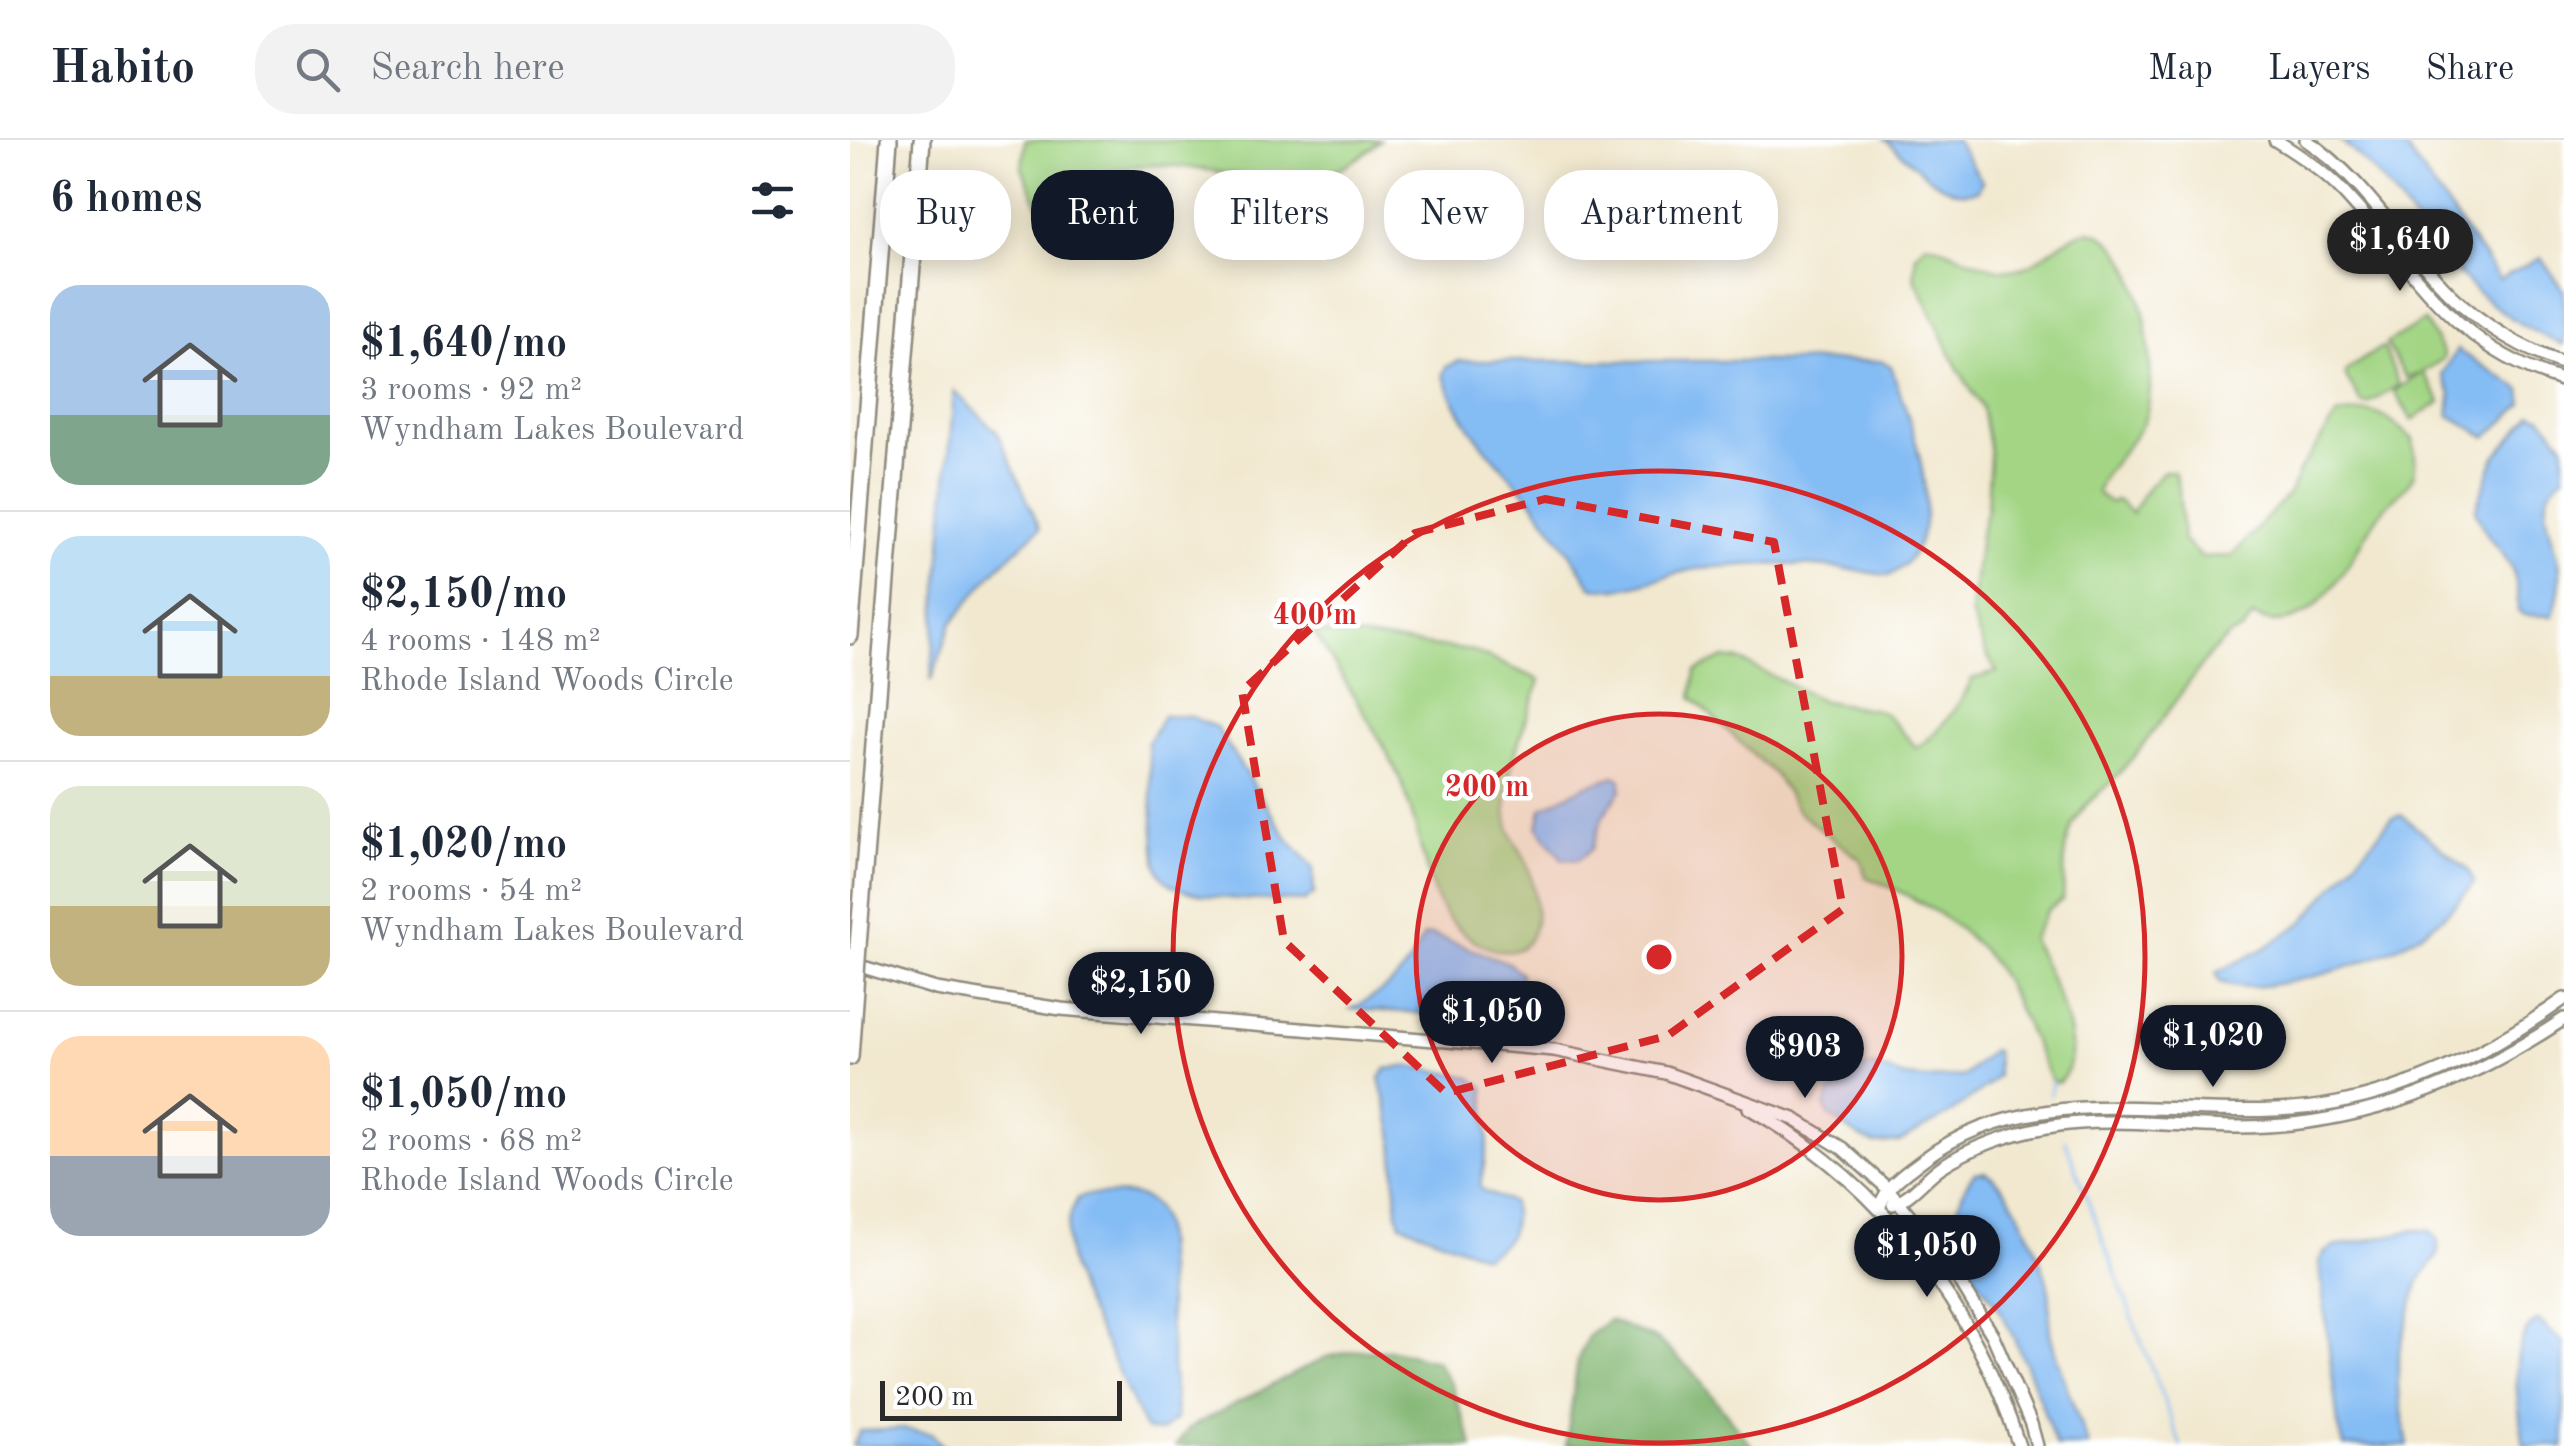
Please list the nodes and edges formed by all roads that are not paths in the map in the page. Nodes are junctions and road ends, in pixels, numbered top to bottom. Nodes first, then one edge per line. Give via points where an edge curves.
1 (890, 140) edge
2 (922, 140) edge
3 (2275, 140) edge
4 (2306, 140) edge
5 (2564, 364) edge
6 (2564, 381) edge
7 (850, 636) edge
8 (850, 963) edge
9 (2564, 1000) edge
10 (2564, 1019) edge
11 (850, 1057) edge
12 (1719, 1092) junction
13 (1887, 1188) junction
14 (1900, 1202) junction
15 (1880, 1208) junction
16 (2019, 1446) edge
17 (2037, 1446) edge

1 - 7 highway
2 - 11 highway, bridge
3 - 6 street via 2344,192 2452,319 2494,350
4 - 5 street via 2356,182 2465,308 2517,344
8 - 12 street via 936,989 1061,1009 1554,1050 1666,1073
9 - 13 street via 2465,1058 2354,1099 2256,1112 2090,1106 2034,1113 1933,1152
10 - 14 street via 2450,1082 2359,1113 2298,1125 2046,1127 1942,1166
12 - 13 street via 1794,1118
12 - 15 street via 1782,1127
13 - 14 street
13 - 15 street
14 - 15 street
14 - 17 street via 1949,1263 1993,1336
15 - 16 street via 1958,1310

